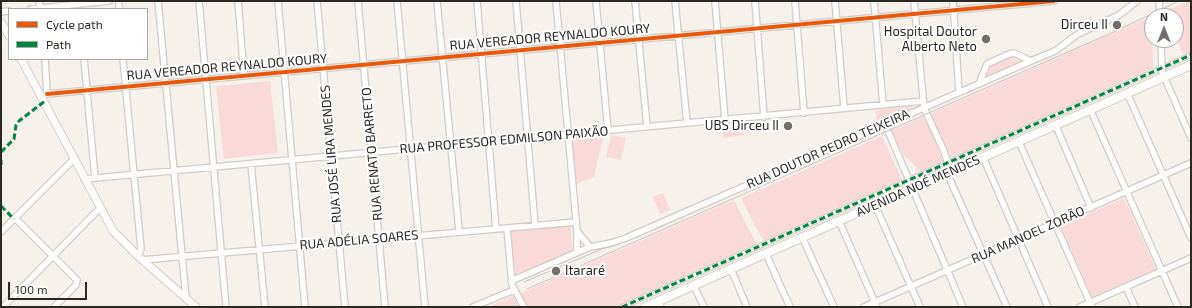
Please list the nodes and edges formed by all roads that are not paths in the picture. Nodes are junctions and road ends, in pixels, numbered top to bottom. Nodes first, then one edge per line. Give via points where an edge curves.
1 (109, 1) edge
2 (158, 1) edge
3 (199, 1) edge
4 (238, 1) edge
5 (278, 1) edge
6 (317, 1) edge
7 (358, 1) edge
8 (398, 1) edge
9 (437, 1) edge
10 (476, 1) edge
11 (516, 1) edge
12 (556, 1) edge
13 (596, 1) edge
14 (635, 1) edge
15 (676, 1) edge
16 (715, 1) edge
17 (755, 1) edge
18 (795, 1) edge
19 (835, 1) edge
20 (874, 1) edge
21 (914, 1) edge
22 (953, 1) edge
23 (1054, 1) edge
24 (1138, 1) edge
25 (1033, 2) edge
26 (992, 4) edge
27 (80, 5) edge
28 (50, 8) edge
29 (954, 10) junction
30 (915, 14) junction
31 (875, 18) junction
32 (836, 21) junction
33 (1, 22) edge
34 (797, 25) junction
35 (757, 28) junction
36 (717, 32) junction
37 (8, 34) edge
38 (679, 36) junction
39 (638, 39) junction
40 (600, 43) junction
41 (560, 46) junction
42 (1161, 48) edge
43 (520, 50) junction
44 (481, 54) junction
45 (1191, 55) edge
46 (442, 58) junction
47 (22, 60) edge
48 (45, 60) edge
49 (84, 60) edge
50 (124, 60) edge
51 (403, 61) junction
52 (1031, 61) junction
53 (364, 65) junction
54 (1191, 66) edge
55 (324, 68) junction
56 (1162, 69) junction
57 (284, 72) junction
58 (244, 76) junction
59 (1164, 78) junction
60 (206, 79) junction
61 (166, 83) junction
62 (979, 84) junction
63 (126, 87) junction
64 (87, 90) junction
65 (959, 92) junction
66 (1128, 95) junction
67 (46, 98) junction
68 (924, 104) junction
69 (883, 105) junction
70 (844, 108) junction
71 (1091, 111) junction
72 (804, 113) junction
73 (764, 117) junction
74 (725, 120) junction
75 (687, 123) junction
76 (885, 124) junction
77 (1056, 126) junction
78 (647, 127) junction
79 (608, 131) junction
80 (567, 134) junction
81 (528, 138) junction
82 (1191, 138) edge
83 (489, 142) junction
84 (1019, 142) junction
85 (450, 145) junction
86 (411, 149) junction
87 (372, 153) junction
88 (332, 156) junction
89 (982, 157) junction
90 (75, 158) junction
91 (292, 160) junction
92 (1191, 163) edge
93 (251, 164) junction
94 (948, 164) junction
95 (213, 167) junction
96 (174, 171) junction
97 (947, 173) junction
98 (134, 175) junction
99 (1164, 175) junction
100 (95, 178) junction
101 (86, 179) junction
102 (911, 184) junction
103 (1127, 192) junction
104 (875, 205) junction
105 (100, 208) junction
106 (1091, 208) junction
107 (15, 218) junction
108 (839, 221) junction
109 (576, 222) junction
110 (1055, 224) junction
111 (536, 225) junction
112 (507, 228) junction
113 (496, 229) junction
114 (459, 231) junction
115 (577, 231) junction
116 (1, 232) edge
117 (418, 235) junction
118 (802, 237) junction
119 (379, 238) junction
120 (1191, 238) edge
121 (1018, 240) junction
122 (339, 242) junction
123 (300, 246) junction
124 (590, 247) junction
125 (260, 249) junction
126 (577, 252) junction
127 (221, 253) junction
128 (766, 254) junction
129 (984, 255) junction
130 (53, 256) junction
131 (182, 256) junction
132 (140, 258) junction
133 (1191, 258) edge
134 (731, 269) junction
135 (947, 270) junction
136 (1162, 271) junction
137 (511, 280) junction
138 (694, 286) junction
139 (911, 286) junction
140 (1126, 287) junction
141 (514, 290) junction
142 (186, 298) junction
143 (659, 304) edge
144 (876, 305) edge
145 (1091, 305) edge
146 (3, 307) edge
147 (54, 307) edge
148 (196, 307) edge
149 (226, 307) edge
150 (265, 307) edge
151 (306, 307) edge
152 (345, 307) edge
153 (385, 307) edge
154 (424, 307) edge
155 (473, 307) edge
156 (524, 307) edge
157 (622, 307) edge
158 (645, 307) edge
159 (704, 307) edge
160 (747, 307) edge
161 (790, 307) edge
162 (834, 307) edge
163 (864, 307) edge
164 (920, 307) edge
165 (963, 307) edge
166 (1007, 307) edge
167 (1048, 307) edge
168 (1080, 307) edge
169 (1135, 307) edge
170 (1178, 307) edge

1 - 27 street
2 - 61 street
3 - 60 street
4 - 58 street
5 - 57 street
6 - 55 street, RUA JOSÉ LIRA MENDES
7 - 53 street, RUA RENATO BARRETO
8 - 51 street
9 - 46 street
10 - 44 street
11 - 43 street
12 - 41 street
13 - 40 street
14 - 39 street
15 - 38 street
16 - 36 street
17 - 35 street
18 - 34 street
19 - 32 street
20 - 31 street
21 - 30 street
22 - 29 street
23 - 25 street, RUA VEREADOR REYNALDO KOURY
24 - 52 street, RUA DOUTOR PEDRO TEIXEIRA via 1119,15 1078,34 1055,50
25 - 26 street, RUA VEREADOR REYNALDO KOURY
26 - 29 street, RUA VEREADOR REYNALDO KOURY
27 - 28 street
29 - 30 street, RUA VEREADOR REYNALDO KOURY
29 - 65 street
30 - 31 street, RUA VEREADOR REYNALDO KOURY
30 - 68 street
31 - 32 street, RUA VEREADOR REYNALDO KOURY
31 - 69 street
32 - 34 street, RUA VEREADOR REYNALDO KOURY
32 - 70 street
33 - 37 street
34 - 35 street, RUA VEREADOR REYNALDO KOURY
34 - 72 street
35 - 36 street, RUA VEREADOR REYNALDO KOURY
35 - 73 street
36 - 38 street, RUA VEREADOR REYNALDO KOURY
36 - 74 street
38 - 39 street, RUA VEREADOR REYNALDO KOURY
38 - 75 street
39 - 40 street, RUA VEREADOR REYNALDO KOURY
39 - 78 street
40 - 41 street, RUA VEREADOR REYNALDO KOURY
40 - 79 street
41 - 43 street, RUA VEREADOR REYNALDO KOURY
41 - 80 street
42 - 56 street
43 - 44 street, RUA VEREADOR REYNALDO KOURY
43 - 81 street
44 - 46 street, RUA VEREADOR REYNALDO KOURY
44 - 83 street
45 - 56 street
46 - 51 street, RUA VEREADOR REYNALDO KOURY
46 - 85 street
47 - 67 street
48 - 67 street
49 - 64 street
50 - 63 street
51 - 53 street, RUA VEREADOR REYNALDO KOURY
51 - 86 street
52 - 62 street, RUA DOUTOR PEDRO TEIXEIRA
52 - 62 street via 1014,53 1009,54 987,64
53 - 55 street, RUA VEREADOR REYNALDO KOURY
53 - 87 street, RUA RENATO BARRETO
54 - 59 main road, AVENIDA NOÉ MENDES
55 - 57 street, RUA VEREADOR REYNALDO KOURY
55 - 88 street, RUA JOSÉ LIRA MENDES
56 - 59 street
56 - 94 street
57 - 58 street, RUA VEREADOR REYNALDO KOURY
57 - 91 street
58 - 60 street, RUA VEREADOR REYNALDO KOURY
59 - 66 main road, AVENIDA NOÉ MENDES
59 - 82 street
60 - 61 street, RUA VEREADOR REYNALDO KOURY
60 - 95 street
61 - 63 street, RUA VEREADOR REYNALDO KOURY
61 - 96 street
62 - 65 street, RUA DOUTOR PEDRO TEIXEIRA
63 - 64 street, RUA VEREADOR REYNALDO KOURY
63 - 98 street
64 - 67 street, RUA VEREADOR REYNALDO KOURY
64 - 100 street
65 - 68 street, RUA DOUTOR PEDRO TEIXEIRA
66 - 71 main road, AVENIDA NOÉ MENDES
66 - 99 street
67 - 90 street
68 - 69 street, RUA PROFESSOR EDMILSON PAIXÃO
68 - 76 street, RUA DOUTOR PEDRO TEIXEIRA
68 - 94 street
69 - 70 street, RUA PROFESSOR EDMILSON PAIXÃO
70 - 72 street, RUA PROFESSOR EDMILSON PAIXÃO
71 - 77 main road, AVENIDA NOÉ MENDES
71 - 103 street
72 - 73 street, RUA PROFESSOR EDMILSON PAIXÃO
73 - 74 street, RUA PROFESSOR EDMILSON PAIXÃO
74 - 75 street, RUA PROFESSOR EDMILSON PAIXÃO
75 - 78 street, RUA PROFESSOR EDMILSON PAIXÃO
76 - 102 street
76 - 124 street, RUA DOUTOR PEDRO TEIXEIRA via 626,238 611,244
77 - 84 main road, AVENIDA NOÉ MENDES
77 - 106 street
78 - 79 street, RUA PROFESSOR EDMILSON PAIXÃO
79 - 80 street, RUA PROFESSOR EDMILSON PAIXÃO
80 - 81 street, RUA PROFESSOR EDMILSON PAIXÃO
80 - 109 street
81 - 83 street, RUA PROFESSOR EDMILSON PAIXÃO
81 - 111 street
83 - 85 street, RUA PROFESSOR EDMILSON PAIXÃO
83 - 113 street
84 - 89 main road, AVENIDA NOÉ MENDES
84 - 110 street
85 - 86 street, RUA PROFESSOR EDMILSON PAIXÃO
85 - 114 street
86 - 87 street, RUA PROFESSOR EDMILSON PAIXÃO
86 - 117 street
87 - 88 street, RUA PROFESSOR EDMILSON PAIXÃO
87 - 119 street, RUA RENATO BARRETO
88 - 91 street, RUA PROFESSOR EDMILSON PAIXÃO
88 - 122 street, RUA JOSÉ LIRA MENDES
89 - 97 main road, AVENIDA NOÉ MENDES
89 - 121 street
90 - 101 street
90 - 107 street
91 - 93 street, RUA PROFESSOR EDMILSON PAIXÃO
91 - 123 street
92 - 99 street, RUA MANOEL ZORÃO
93 - 95 street, RUA PROFESSOR EDMILSON PAIXÃO
93 - 125 street
94 - 97 street
94 - 102 street
95 - 96 street, RUA PROFESSOR EDMILSON PAIXÃO
95 - 127 street
96 - 98 street, RUA PROFESSOR EDMILSON PAIXÃO
96 - 131 street
97 - 102 main road, AVENIDA NOÉ MENDES
97 - 129 street
98 - 100 street, RUA PROFESSOR EDMILSON PAIXÃO
98 - 132 street
99 - 103 street, RUA MANOEL ZORÃO
99 - 120 street
100 - 101 street, RUA PROFESSOR EDMILSON PAIXÃO
101 - 105 street
102 - 104 main road, AVENIDA NOÉ MENDES
102 - 135 street
102 - 157 street
103 - 106 street, RUA MANOEL ZORÃO
103 - 136 street
104 - 108 main road, AVENIDA NOÉ MENDES
104 - 139 street
105 - 130 street
105 - 132 street via 115,234
106 - 110 street, RUA MANOEL ZORÃO
107 - 116 street
107 - 130 street
108 - 118 main road, AVENIDA NOÉ MENDES
108 - 144 street
109 - 111 street, RUA ADÉLIA SOARES
109 - 115 street
110 - 121 street, RUA MANOEL ZORÃO
110 - 145 street
111 - 112 street, RUA ADÉLIA SOARES
112 - 113 street, RUA ADÉLIA SOARES
112 - 137 street
113 - 114 street, RUA ADÉLIA SOARES
114 - 117 street, RUA ADÉLIA SOARES
115 - 124 street
115 - 126 street
117 - 119 street, RUA ADÉLIA SOARES
117 - 154 street
118 - 128 main road, AVENIDA NOÉ MENDES
118 - 162 street
119 - 122 street, RUA ADÉLIA SOARES
119 - 153 street, RUA RENATO BARRETO
121 - 129 street, RUA MANOEL ZORÃO
121 - 167 street
122 - 123 street, RUA ADÉLIA SOARES
122 - 152 street, RUA JOSÉ LIRA MENDES
123 - 125 street, RUA ADÉLIA SOARES
123 - 151 street
124 - 126 street, RUA DOUTOR PEDRO TEIXEIRA
125 - 127 street, RUA ADÉLIA SOARES
125 - 150 street
126 - 137 street, RUA DOUTOR PEDRO TEIXEIRA
127 - 131 street, RUA ADÉLIA SOARES
127 - 149 street
128 - 134 main road, AVENIDA NOÉ MENDES
128 - 161 street
129 - 135 street, RUA MANOEL ZORÃO
129 - 166 street
130 - 146 street
130 - 147 street via 76,279 76,284
131 - 132 street, RUA ADÉLIA SOARES
131 - 142 street
132 - 142 street
133 - 136 street
134 - 138 main road, AVENIDA NOÉ MENDES
134 - 160 street
135 - 139 street, RUA MANOEL ZORÃO
135 - 165 street
136 - 140 street
136 - 170 street
137 - 141 street
138 - 143 main road, AVENIDA NOÉ MENDES
138 - 159 street
139 - 144 street, RUA MANOEL ZORÃO
139 - 164 street
140 - 145 street
140 - 169 street
141 - 155 street
141 - 156 street
142 - 148 street
143 - 158 main road, AVENIDA NOÉ MENDES
144 - 163 street, RUA MANOEL ZORÃO
145 - 168 street

